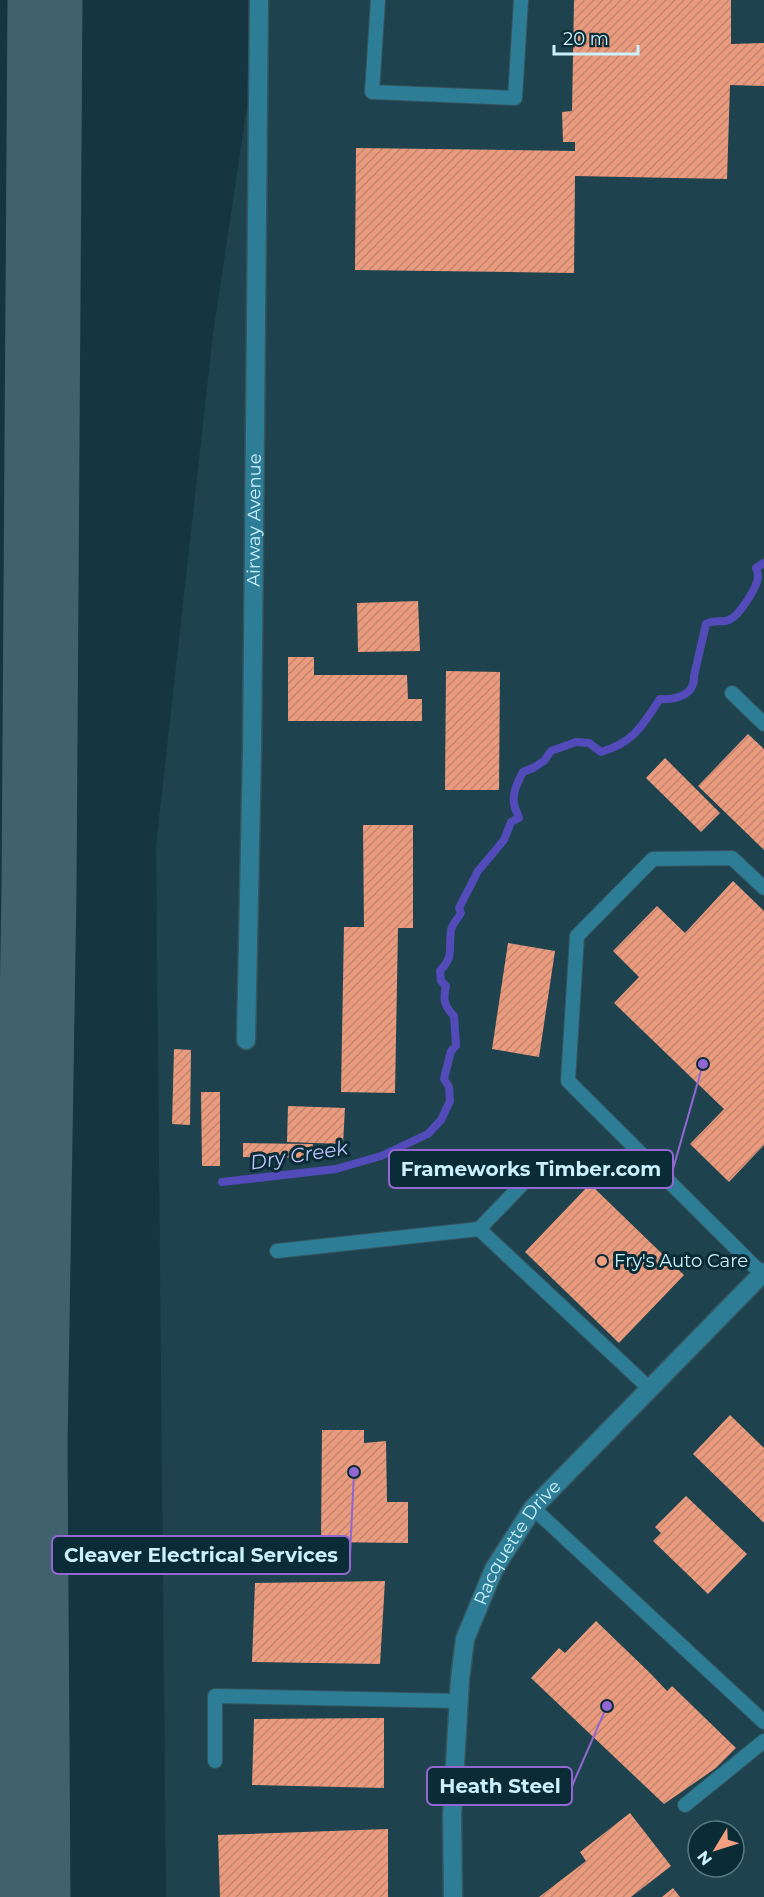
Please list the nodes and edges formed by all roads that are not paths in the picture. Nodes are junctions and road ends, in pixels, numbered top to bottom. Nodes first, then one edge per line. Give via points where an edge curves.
1 (259, 0) edge
2 (378, 0) edge
3 (521, 0) edge
4 (732, 693) dead end
5 (764, 724) edge
6 (764, 888) edge
7 (246, 1040) dead end
8 (536, 1171) dead end
9 (479, 1229) junction
10 (277, 1251) dead end
11 (763, 1273) edge
12 (650, 1389) junction
13 (533, 1508) junction
14 (458, 1701) junction
15 (764, 1722) edge
16 (764, 1741) edge
17 (215, 1761) dead end
18 (685, 1805) dead end
19 (453, 1897) edge

1 - 7 street, Airway Avenue
2 - 3 lane via 372,92 515,98
4 - 5 lane
6 - 11 lane via 732,858 653,859 577,936 568,1081
8 - 9 lane
9 - 10 lane
9 - 12 lane
11 - 12 street, Racquette Drive
12 - 13 street, Racquette Drive
13 - 14 street, Racquette Drive via 494,1569 465,1639
13 - 15 lane
14 - 17 lane via 215,1696
14 - 19 street, Racquette Drive via 452,1816
16 - 18 lane

